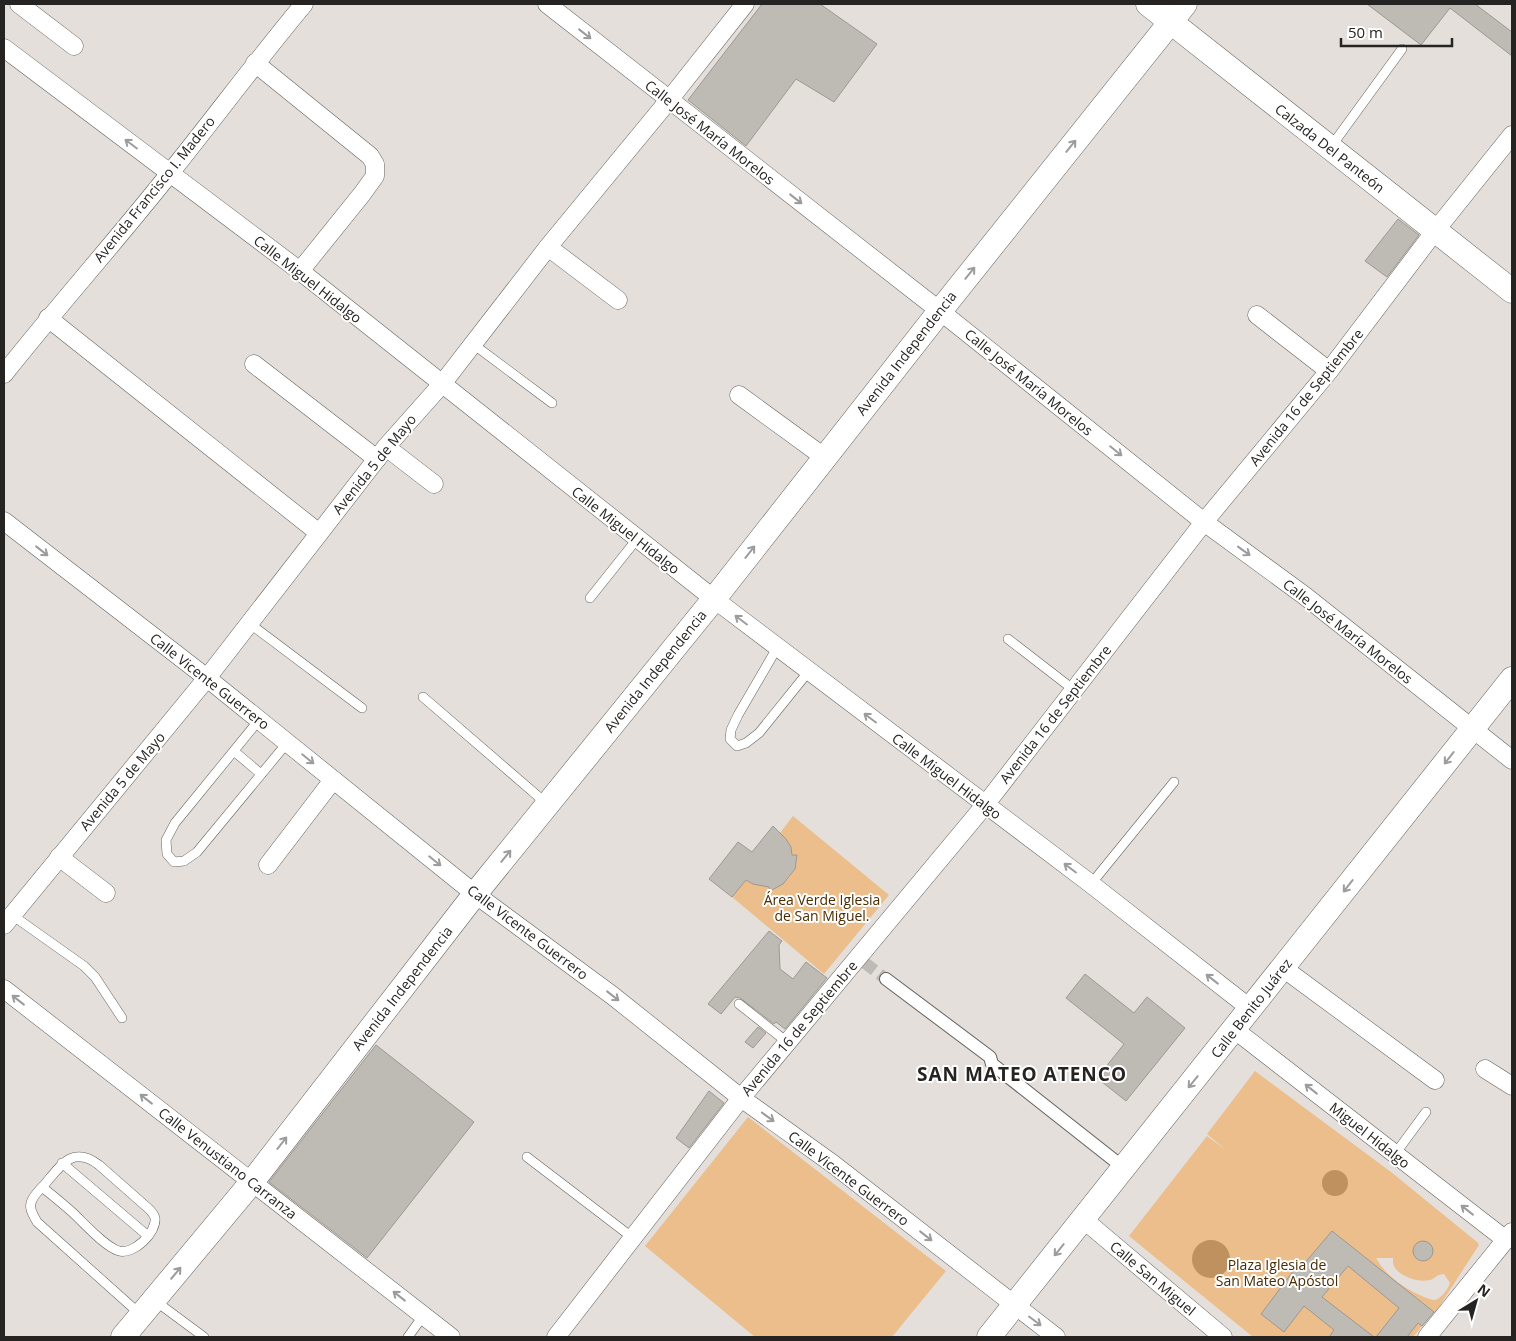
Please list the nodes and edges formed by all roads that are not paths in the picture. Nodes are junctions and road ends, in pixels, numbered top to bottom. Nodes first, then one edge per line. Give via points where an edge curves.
1 (19, 4) edge
2 (304, 4) edge
3 (547, 4) edge
4 (745, 4) edge
5 (1148, 4) edge
6 (1185, 4) edge
7 (1170, 22) junction
8 (74, 46) dead end
9 (4, 48) edge
10 (1402, 49) dead end
11 (255, 63) junction
12 (669, 100) junction
13 (1512, 135) edge
14 (1330, 148) junction
15 (170, 173) junction
16 (1435, 231) junction
17 (548, 247) junction
18 (300, 271) junction
19 (1512, 291) edge
20 (618, 300) dead end
21 (940, 311) junction
22 (1257, 315) dead end
23 (48, 318) junction
24 (473, 344) junction
25 (254, 364) dead end
26 (1329, 371) junction
27 (4, 374) edge
28 (442, 384) junction
29 (739, 395) dead end
30 (552, 404) dead end
31 (381, 453) junction
32 (824, 457) junction
33 (434, 484) dead end
34 (4, 521) edge
35 (1204, 522) junction
36 (319, 533) junction
37 (638, 539) junction
38 (590, 598) dead end
39 (714, 599) junction
40 (249, 623) junction
41 (1008, 640) dead end
42 (777, 648) junction
43 (809, 672) junction
44 (207, 678) junction
45 (1512, 679) edge
46 (1074, 690) junction
47 (422, 697) dead end
48 (362, 708) dead end
49 (260, 720) junction
50 (1472, 729) junction
51 (287, 743) junction
52 (235, 752) junction
53 (1512, 760) edge
54 (261, 774) junction
55 (333, 780) junction
56 (1174, 782) dead end
57 (548, 804) junction
58 (985, 804) junction
59 (59, 857) junction
60 (268, 866) dead end
61 (1091, 884) junction
62 (106, 893) dead end
63 (475, 894) junction
64 (8, 920) edge
65 (1283, 968) junction
66 (886, 979) tunnel mouth
67 (4, 989) edge
68 (739, 1004) dead end
69 (1250, 1009) junction
70 (122, 1018) dead end
71 (1235, 1030) junction
72 (788, 1042) junction
73 (1485, 1069) dead end
74 (1435, 1080) dead end
75 (1512, 1086) edge
76 (741, 1098) junction
77 (1426, 1112) dead end
78 (1395, 1154) junction
79 (527, 1157) dead end
80 (62, 1163) junction
81 (1124, 1168) junction
82 (252, 1182) junction
83 (42, 1187) junction
84 (1084, 1219) junction
85 (148, 1236) junction
86 (1509, 1236) edge
87 (632, 1238) junction
88 (1014, 1306) junction
89 (148, 1307) junction
90 (423, 1316) junction
91 (123, 1337) edge
92 (204, 1337) edge
93 (408, 1337) edge
94 (451, 1337) edge
95 (556, 1337) edge
96 (989, 1337) edge
97 (1056, 1337) edge
98 (1223, 1337) edge
99 (1427, 1337) edge

1 - 8 street
2 - 11 street, Avenida Francisco I. Madero
3 -> 12 street, Calle José María Morelos
4 - 12 street, Avenida 5 de Mayo
5 - 7 main road, Calzada Del Panteón
6 - 7 main road, Avenida Independencia
7 - 14 main road, Calzada Del Panteón
21 -> 7 main road, Avenida Independencia
15 -> 9 street, Calle Miguel Hidalgo
10 - 14 lane
11 - 15 street, Avenida Francisco I. Madero
11 - 18 street via 370,156 375,164 375,176
12 - 17 street, Avenida 5 de Mayo
12 -> 21 street, Calle José María Morelos
13 - 16 street, Avenida 16 de Septiembre
14 - 16 main road, Calzada Del Panteón
15 - 18 street, Calle Miguel Hidalgo
15 - 23 street, Avenida Francisco I. Madero
16 - 19 main road, Calzada Del Panteón
16 - 26 street, Avenida 16 de Septiembre
17 - 20 street
17 - 24 street, Avenida 5 de Mayo
18 - 28 street, Calle Miguel Hidalgo
21 - 32 main road, Avenida Independencia
21 -> 35 street, Calle José María Morelos
22 - 26 street
23 - 27 street, Avenida Francisco I. Madero
23 - 36 street
24 - 28 street, Avenida 5 de Mayo
24 - 30 lane
25 - 31 street
26 - 35 street, Avenida 16 de Septiembre
28 - 31 street, Avenida 5 de Mayo
28 - 37 street, Calle Miguel Hidalgo
29 - 32 street
31 - 33 street
31 - 36 street, Avenida 5 de Mayo
39 -> 32 main road, Avenida Independencia
34 -> 44 street, Calle Vicente Guerrero
35 - 46 street, Avenida 16 de Septiembre
35 -> 50 street, Calle José María Morelos via 1305,596
36 - 40 street, Avenida 5 de Mayo
37 - 38 lane
37 - 39 street, Calle Miguel Hidalgo
42 -> 39 street, Calle Miguel Hidalgo
39 - 57 main road, Avenida Independencia
40 - 44 street, Avenida 5 de Mayo
40 - 48 lane
41 - 46 lane
42 - 43 street, Calle Miguel Hidalgo
42 - 43 lane via 731,730 730,739 737,746 746,744 759,732
58 -> 43 street, Calle Miguel Hidalgo
44 - 49 street, Calle Vicente Guerrero
44 - 59 street, Avenida 5 de Mayo
45 - 50 main road, Calle Benito Juárez
46 - 58 street, Avenida 16 de Septiembre
47 - 57 lane
49 - 51 street, Calle Vicente Guerrero
49 - 52 lane
50 - 53 street, Calle José María Morelos
50 -> 65 main road, Calle Benito Juárez
51 - 54 lane
51 -> 55 street, Calle Vicente Guerrero
52 - 54 lane
52 - 54 lane via 175,823 166,840 166,854 174,862 184,861 197,852
55 - 60 street
55 -> 63 street, Calle Vicente Guerrero
56 - 61 lane
63 -> 57 main road, Avenida Independencia
61 -> 58 street, Calle Miguel Hidalgo
58 - 72 street, Avenida 16 de Septiembre via 861,960
59 - 62 street
59 - 64 street, Avenida 5 de Mayo
69 -> 61 street, Calle Miguel Hidalgo
63 -> 76 street, Calle Vicente Guerrero via 613,996
82 -> 63 main road, Avenida Independencia
64 - 70 lane via 84,966 95,976
65 - 69 main road, Calle Benito Juárez
65 - 74 street
66 - 81 street via 990,1057 992,1064
82 -> 67 street, Calle Venustiano Carranza
68 - 72 lane
69 - 71 main road, Calle Benito Juárez
78 -> 71 street, Miguel Hidalgo
71 -> 81 main road, Calle Benito Juárez
72 - 76 street, Avenida 16 de Septiembre
73 - 75 street
76 - 87 street, Avenida 16 de Septiembre
76 -> 88 street, Calle Vicente Guerrero via 833,1164
77 - 78 lane
86 -> 78 street, Miguel Hidalgo
79 - 87 lane
80 - 83 lane
80 - 85 lane
80 - 85 lane via 80,1156 98,1164 153,1214 154,1226
81 - 84 main road, Calle Benito Juárez
89 -> 82 main road, Avenida Independencia
90 -> 82 street, Calle Venustiano Carranza
83 - 85 lane via 120,1251 134,1249
83 - 89 lane via 30,1204 37,1222
84 -> 88 main road, Calle Benito Juárez
84 - 98 street, Calle San Miguel
86 - 99 street
87 - 95 street, Avenida 16 de Septiembre
88 - 96 main road, Calle Benito Juárez
88 -> 97 street, Calle Vicente Guerrero
89 - 91 main road, Avenida Independencia
89 - 92 lane
90 - 93 lane
90 - 94 street, Calle Venustiano Carranza

